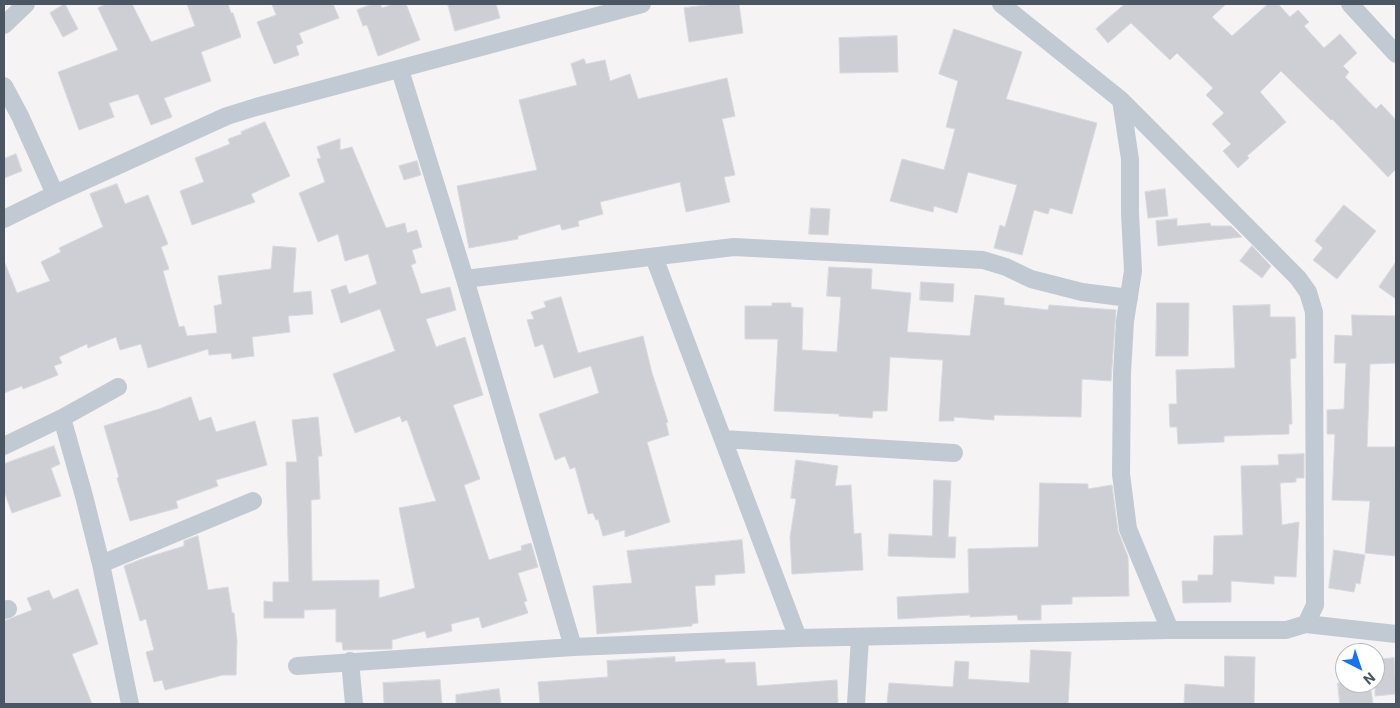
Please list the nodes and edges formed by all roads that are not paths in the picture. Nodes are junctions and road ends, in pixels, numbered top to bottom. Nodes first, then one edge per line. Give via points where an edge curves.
1 (26, 4) edge
2 (1001, 4) edge
3 (1350, 4) edge
4 (632, 5) edge
5 (4, 25) edge
6 (1396, 54) edge
7 (400, 70) junction
8 (4, 86) edge
9 (1121, 100) junction
10 (55, 194) junction
11 (4, 219) edge
12 (654, 257) junction
13 (465, 280) junction
14 (1129, 298) junction
15 (118, 387) dead end
16 (62, 418) junction
17 (723, 439) junction
18 (4, 446) edge
19 (954, 453) dead end
20 (252, 501) dead end
21 (101, 564) junction
22 (1306, 624) junction
23 (1170, 630) junction
24 (1396, 634) edge
25 (860, 637) junction
26 (798, 638) junction
27 (573, 646) junction
28 (350, 661) junction
29 (297, 666) dead end
30 (130, 704) edge
31 (354, 704) edge
32 (856, 704) edge

1 - 5 street
2 - 9 street
3 - 6 street
4 - 7 street
7 - 10 street via 227,116
7 - 13 street
8 - 10 street
9 - 14 street via 1130,158 1132,271
9 - 22 street via 1298,278 1308,292 1314,312 1315,605
10 - 11 street
12 - 13 street
12 - 14 street via 734,247 983,260 1030,279 1082,292
12 - 17 street
13 - 27 street
14 - 23 street via 1122,373 1122,483 1128,529
15 - 16 street
16 - 18 street
16 - 21 street
17 - 19 street
17 - 26 street
20 - 21 street
21 - 30 street
22 - 23 street via 1286,630
22 - 24 street
23 - 25 street
25 - 26 street
25 - 32 street
26 - 27 street
27 - 28 street
28 - 29 street
28 - 31 street

